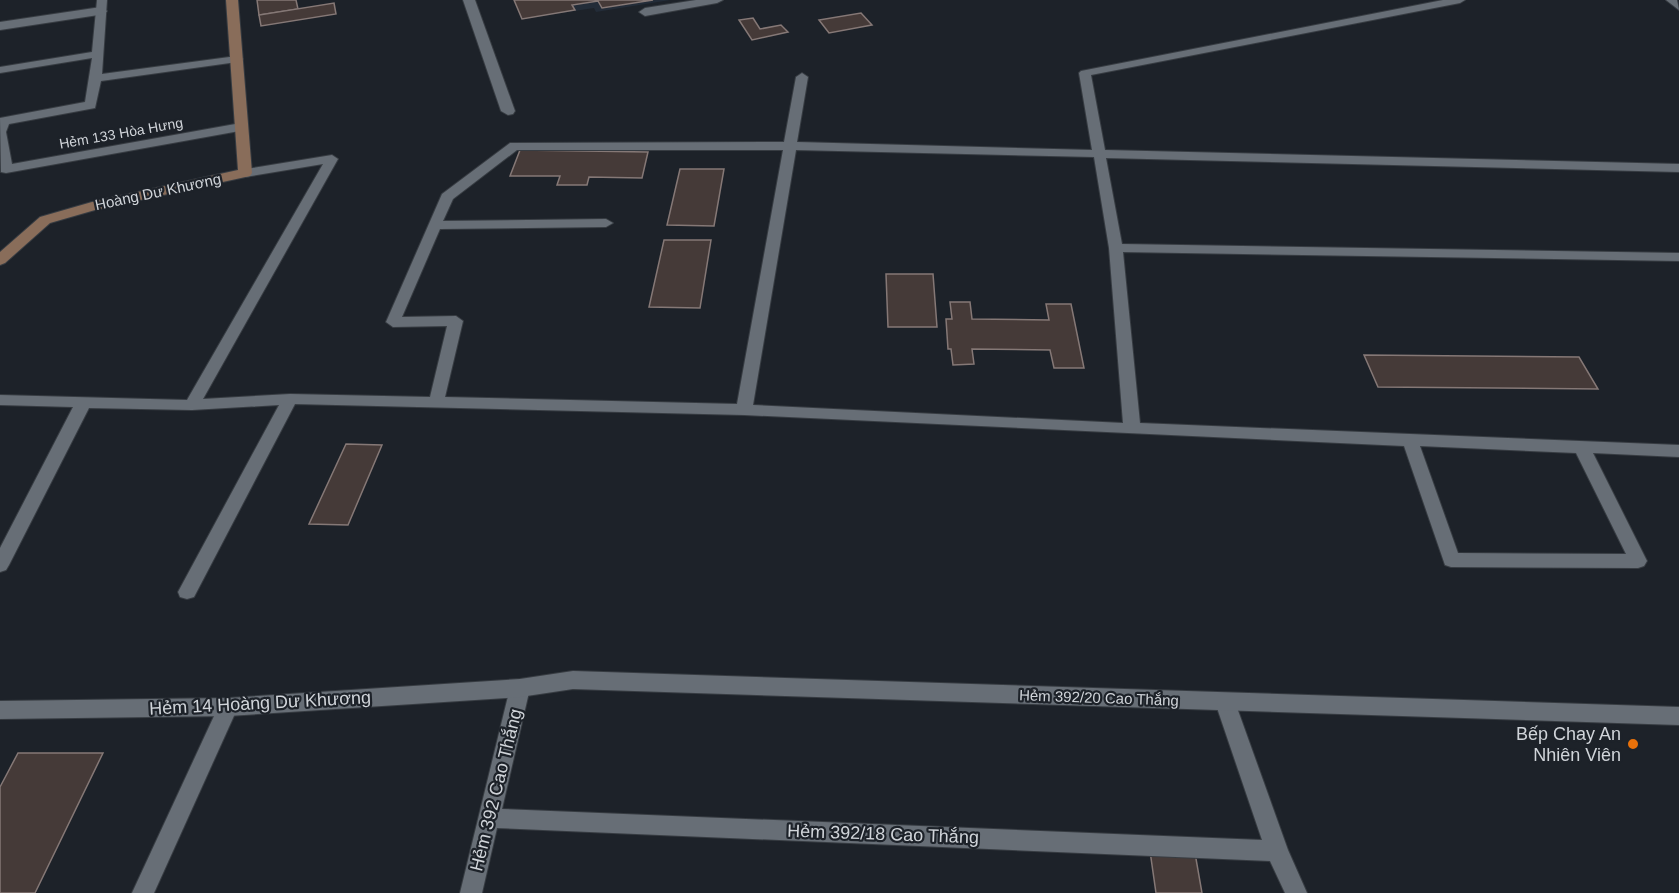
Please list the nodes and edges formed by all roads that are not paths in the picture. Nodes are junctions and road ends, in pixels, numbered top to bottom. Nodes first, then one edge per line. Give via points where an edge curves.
1 (232, 0) edge
2 (469, 0) edge
3 (717, 0) edge
4 (1460, 0) edge
5 (1671, 0) edge
6 (102, 5) edge
7 (1679, 8) edge
8 (645, 12) dead end
9 (0, 26) edge
10 (98, 54) junction
11 (237, 59) junction
12 (0, 70) edge
13 (802, 77) dead end
14 (96, 78) junction
15 (508, 111) dead end
16 (2, 122) edge
17 (241, 128) junction
18 (790, 146) junction
19 (1099, 153) junction
20 (1679, 168) edge
21 (245, 173) junction
22 (606, 223) dead end
23 (435, 225) junction
24 (1116, 248) junction
25 (1679, 257) edge
26 (0, 261) edge
27 (290, 399) junction
28 (0, 400) edge
29 (84, 402) junction
30 (436, 403) junction
31 (192, 405) junction
32 (744, 410) junction
33 (1132, 428) junction
34 (1410, 440) junction
35 (1582, 447) junction
36 (1679, 451) edge
37 (0, 565) edge
38 (187, 592) dead end
39 (520, 688) junction
40 (1226, 702) junction
41 (228, 707) junction
42 (0, 710) edge
43 (1679, 716) edge
44 (489, 818) junction
45 (1277, 851) junction
46 (143, 893) edge
47 (471, 893) edge
48 (1296, 893) edge

1 - 11 street
2 - 15 street
3 - 8 street
4 - 19 lane via 1085,73
5 - 7 lane
6 - 9 street
6 - 10 lane
10 - 12 lane
10 - 14 lane
11 - 14 lane
11 - 17 street
13 - 18 lane
14 - 16 lane via 91,105
16 - 17 lane, Hẻm 133 Hòa Hưng via 6,169
17 - 21 street
18 - 19 lane
18 - 23 lane via 514,146 447,197
18 - 32 lane
19 - 20 lane
19 - 24 lane
21 - 26 street, Hoàng Dư Khương via 45,220
21 - 31 lane, Hoàng Dư Khương via 332,159
22 - 23 lane
23 - 30 lane via 393,322 456,321
24 - 25 lane
24 - 33 lane
27 - 30 lane
27 - 31 lane
27 - 38 lane
28 - 29 lane
29 - 31 lane
29 - 37 lane
30 - 32 lane
32 - 33 lane
33 - 34 lane
34 - 35 lane
34 - 35 lane via 1451,560 1638,561
35 - 36 lane
39 - 40 street, Hẻm 392/20 Cao Thắng via 573,680
39 - 41 street, Hẻm 14 Hoàng Dư Khương
39 - 44 lane, Hẻm 392 Cao Thắng
40 - 43 street, Hẻm 392/20 Cao Thắng
40 - 45 lane
41 - 42 street, Hẻm 14 Hoàng Dư Khương
41 - 46 lane
44 - 45 lane, Hẻm 392/18 Cao Thắng
44 - 47 lane, Hẻm 392 Cao Thắng
45 - 48 lane

